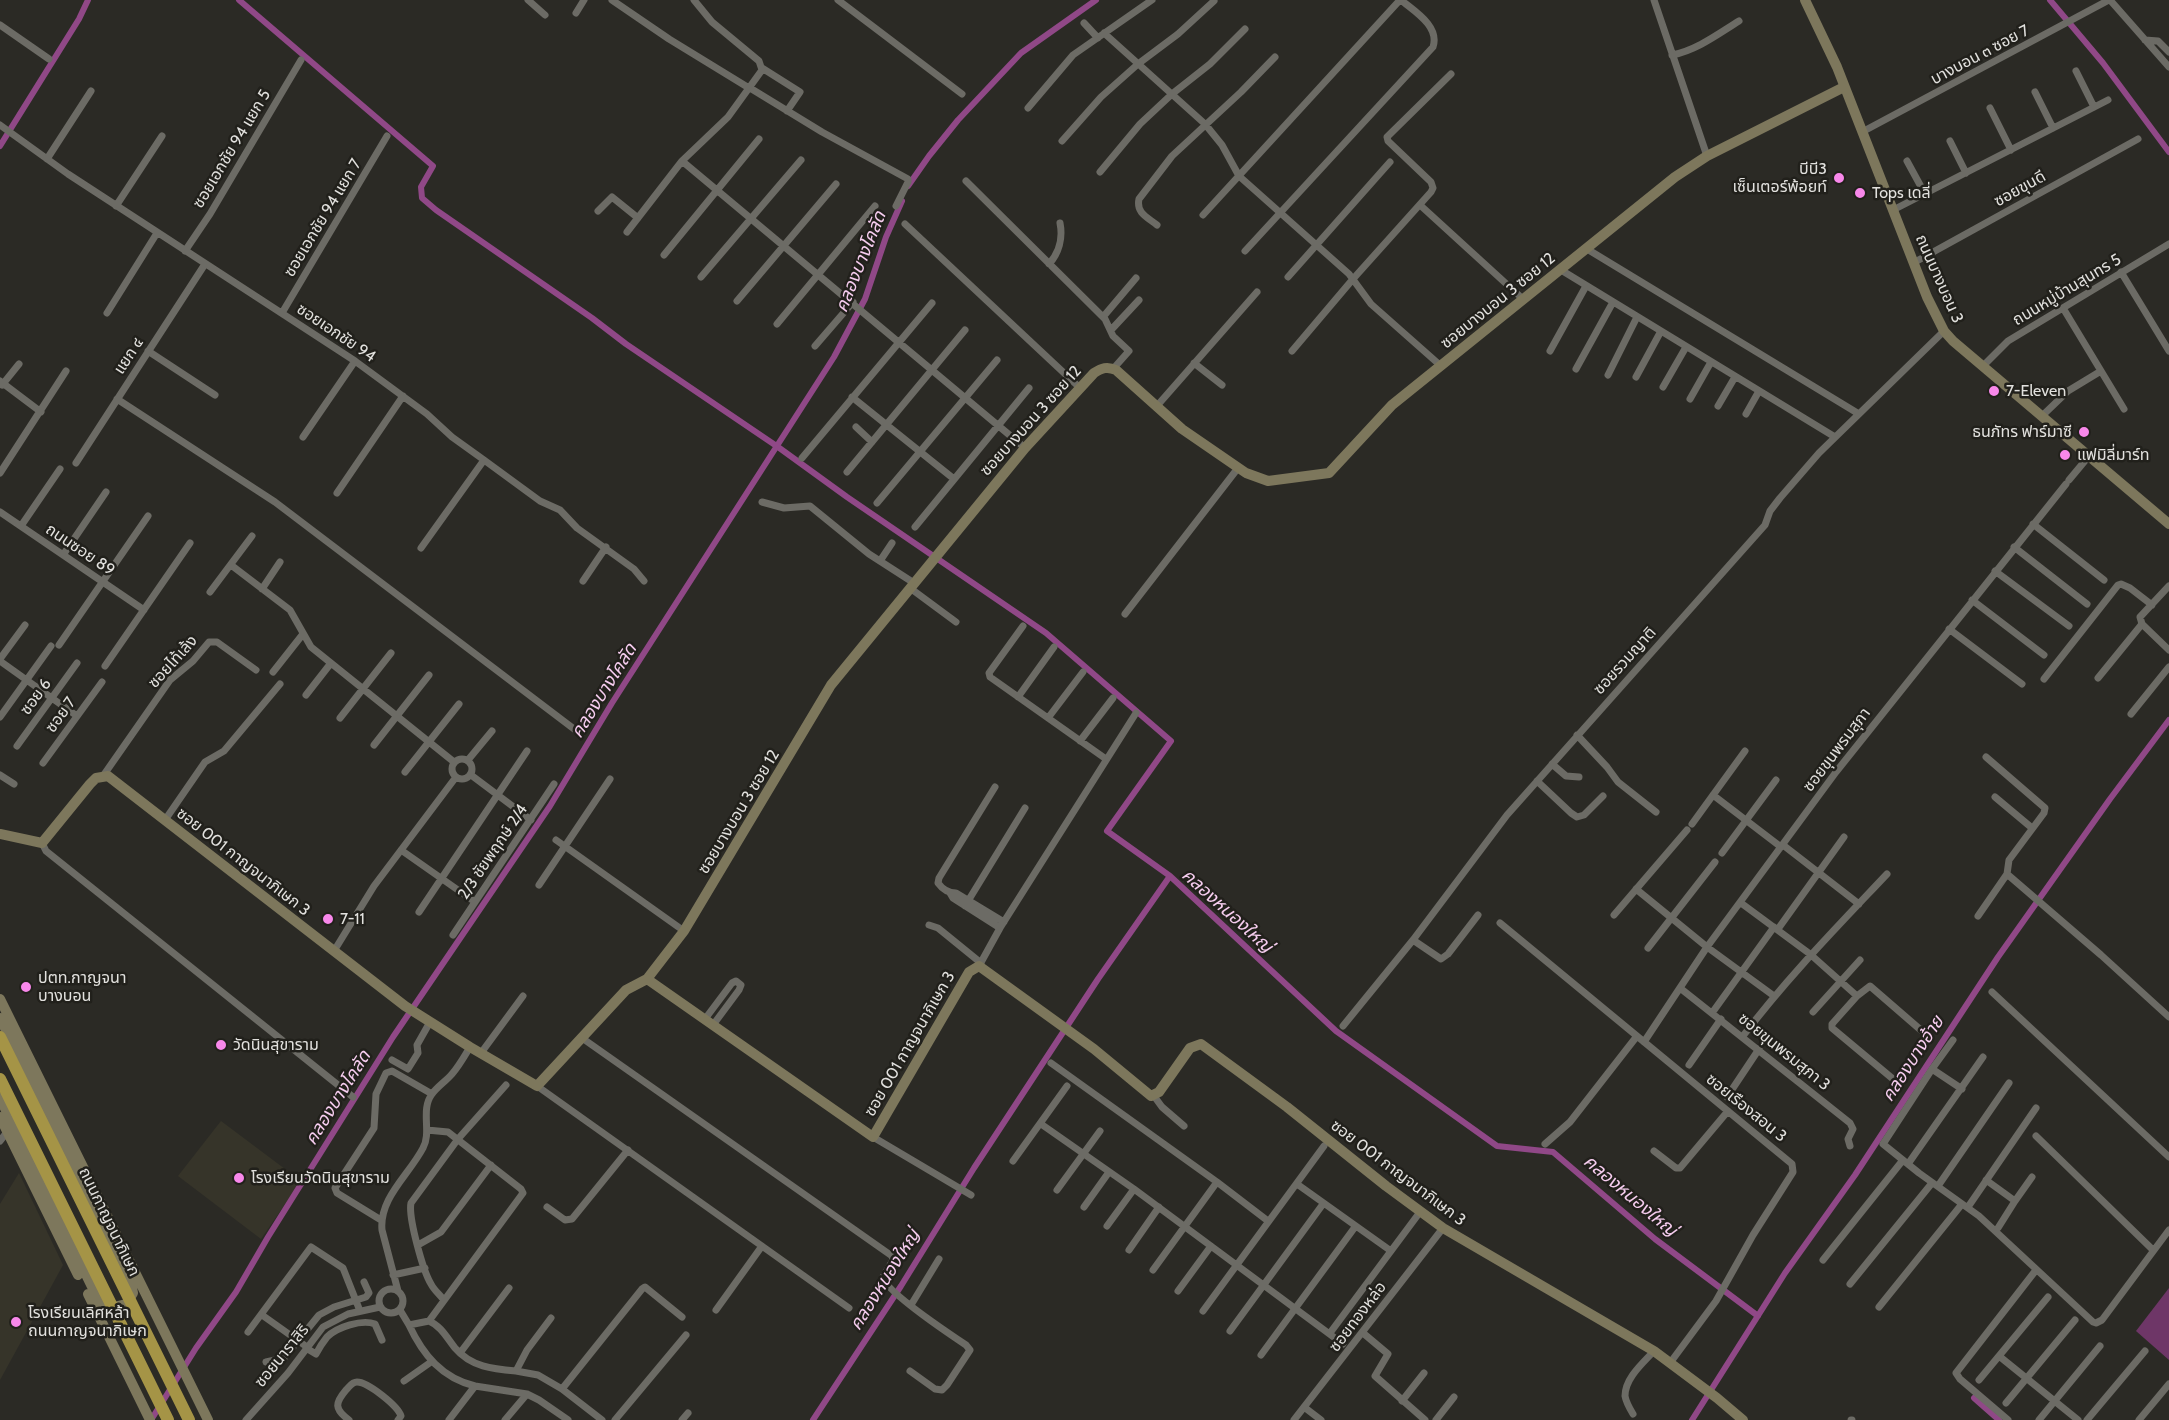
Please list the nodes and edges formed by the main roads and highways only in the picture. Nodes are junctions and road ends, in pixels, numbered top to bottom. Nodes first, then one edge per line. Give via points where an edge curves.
1 (0, 1037) edge
2 (0, 1079) edge
3 (168, 1420) edge
4 (189, 1420) edge

1 - 4 highway, ถนนกาญจนาภิเษก
2 - 3 highway, ถนนกาญจนาภิเษก

